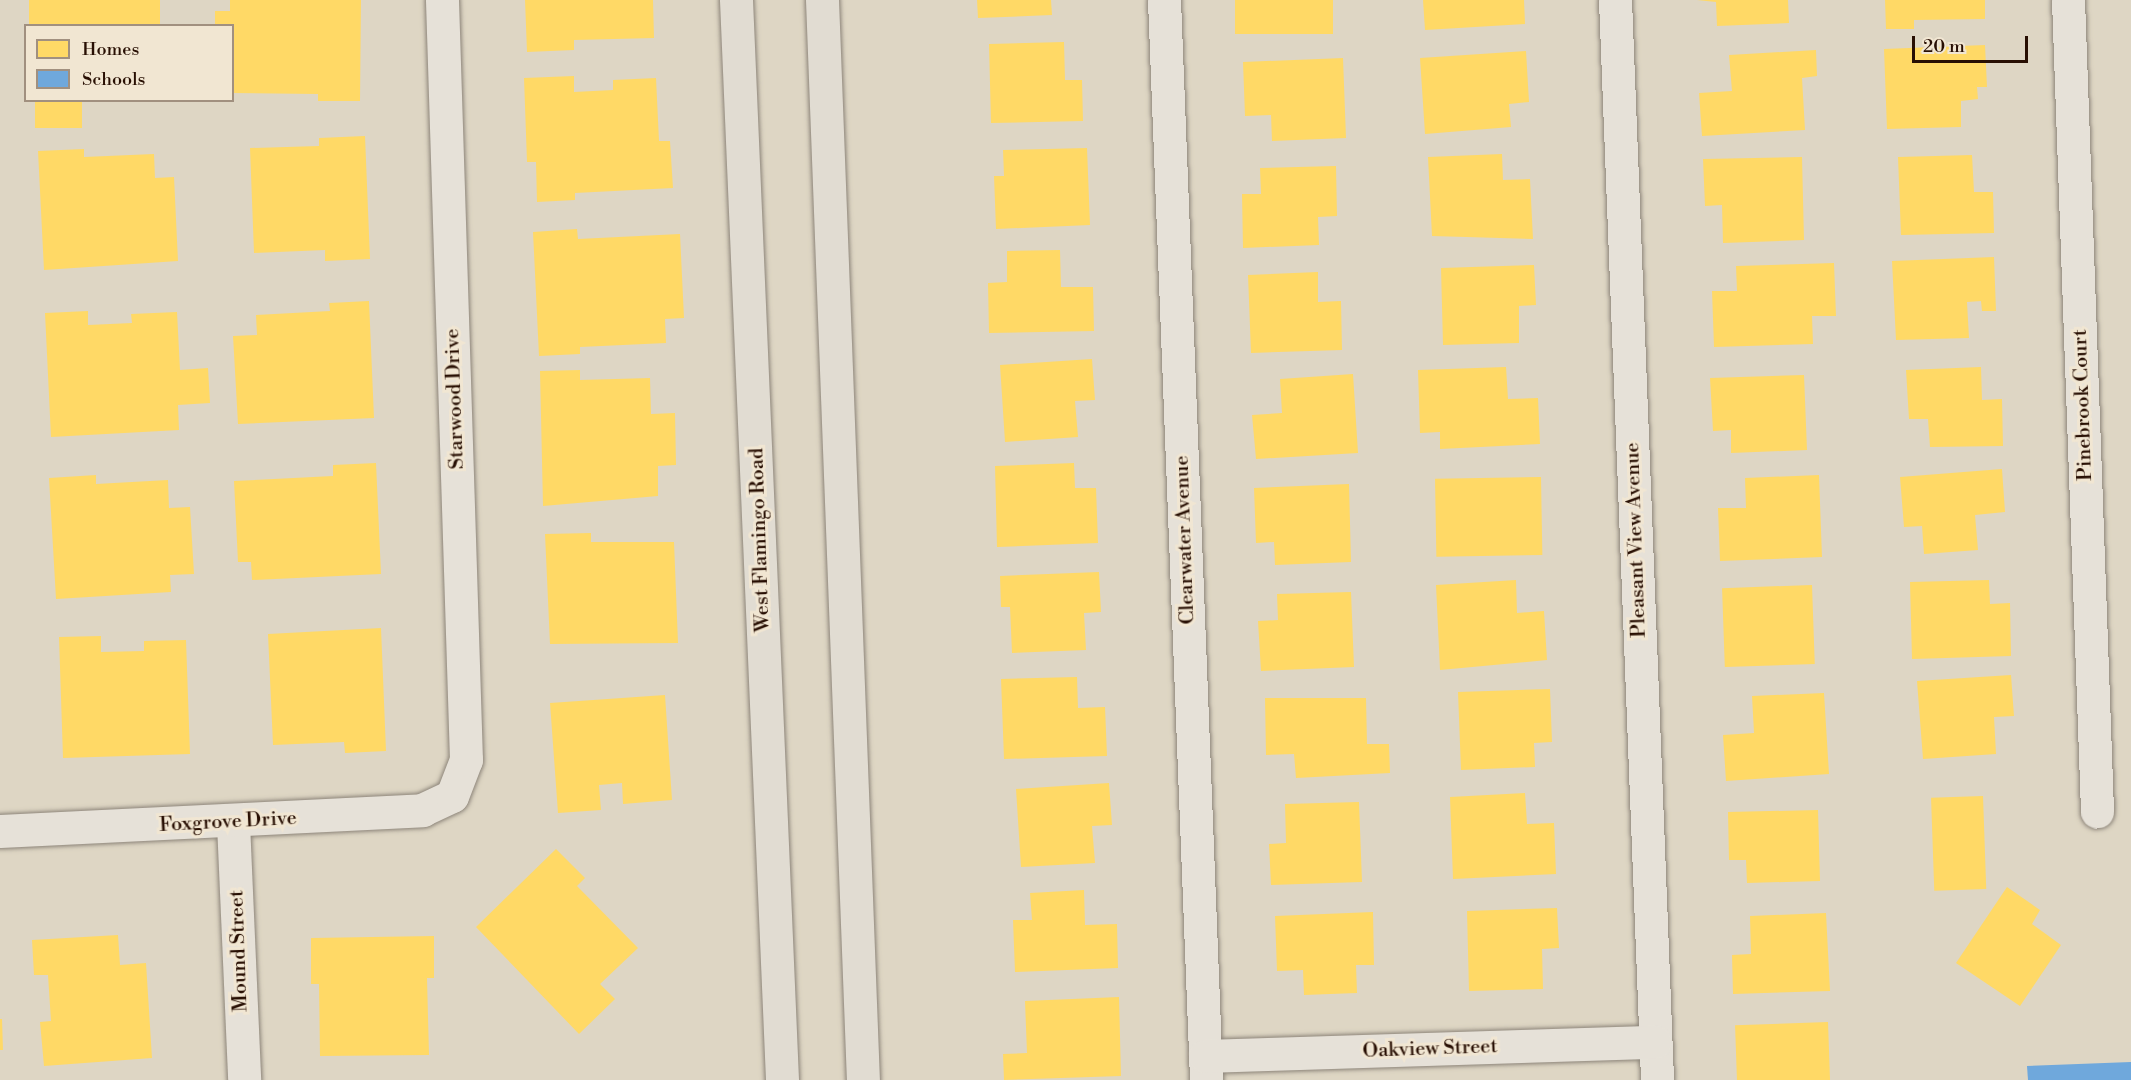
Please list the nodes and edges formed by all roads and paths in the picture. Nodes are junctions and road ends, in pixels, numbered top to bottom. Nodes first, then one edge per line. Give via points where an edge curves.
1 (442, 0) edge
2 (736, 0) edge
3 (822, 0) edge
4 (1164, 0) edge
5 (1615, 0) edge
6 (2068, 0) edge
7 (452, 796) joint
8 (2097, 811) dead end
9 (233, 823) junction
10 (0, 831) edge
11 (1656, 1042) junction
12 (1205, 1068) edge
13 (244, 1080) edge
14 (782, 1080) edge
15 (863, 1080) edge
16 (1657, 1080) edge

1 - 7 street, Starwood Drive via 466,759
2 - 14 main road, West Flamingo Road
3 - 15 main road
4 - 12 street, Clearwater Avenue
5 - 11 street, Pleasant View Avenue
6 - 8 street, Pinebrook Court
7 - 9 street, Foxgrove Drive via 422,810
9 - 10 street, Foxgrove Drive
9 - 13 street, Mound Street
11 - 12 street, Oakview Street
11 - 16 street, Pleasant View Avenue

